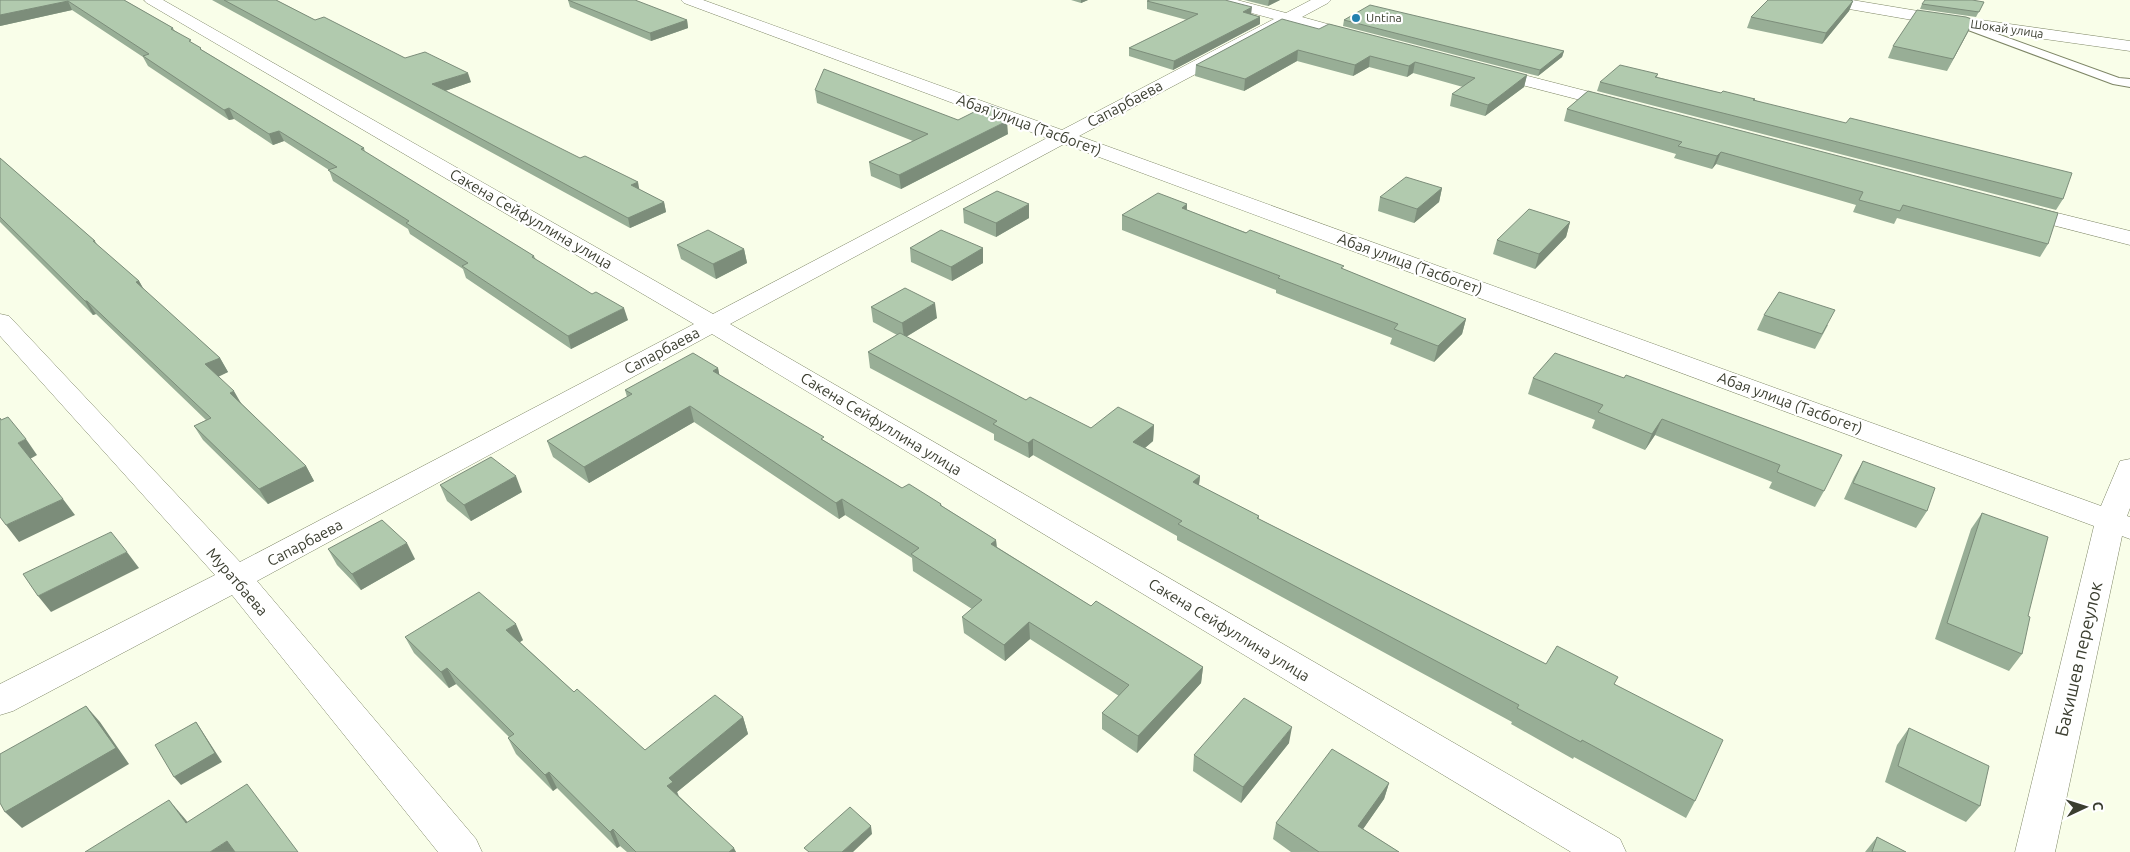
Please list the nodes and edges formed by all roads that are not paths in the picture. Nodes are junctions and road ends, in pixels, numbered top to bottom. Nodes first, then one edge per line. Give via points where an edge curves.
1 (152, 0) edge
2 (689, 0) edge
3 (1219, 0) edge
4 (1323, 0) edge
5 (1826, 0) edge
6 (1287, 19) junction
7 (1956, 22) junction
8 (1373, 41) edge
9 (2130, 46) edge
10 (1469, 66) edge
11 (2130, 83) edge
12 (1632, 108) edge
13 (1062, 137) junction
14 (2006, 206) edge
15 (2130, 238) edge
16 (0, 321) edge
17 (712, 324) junction
18 (2130, 468) edge
19 (2120, 524) edge
20 (236, 579) junction
21 (0, 701) edge
22 (462, 852) edge
23 (1606, 852) edge
24 (2035, 852) edge

1 - 17 street, Сакена Сейфуллина улица
2 - 13 street, Абая улица (Тасбогет)
3 - 6 street
4 - 6 street, Сапарбаева
5 - 7 street, Шокай улица
6 - 8 street
6 - 13 street, Сапарбаева
7 - 9 street, Шокай улица
7 - 11 lane
10 - 12 street
13 - 17 street, Сапарбаева
13 - 19 street, Абая улица (Тасбогет)
14 - 15 street
16 - 20 street, Муратбаева
17 - 20 street, Сапарбаева
17 - 23 street, Сакена Сейфуллина улица
18 - 19 street, Бакишев переулок
19 - 24 street, Бакишев переулок
20 - 21 street, Сапарбаева
20 - 22 street, Муратбаева

